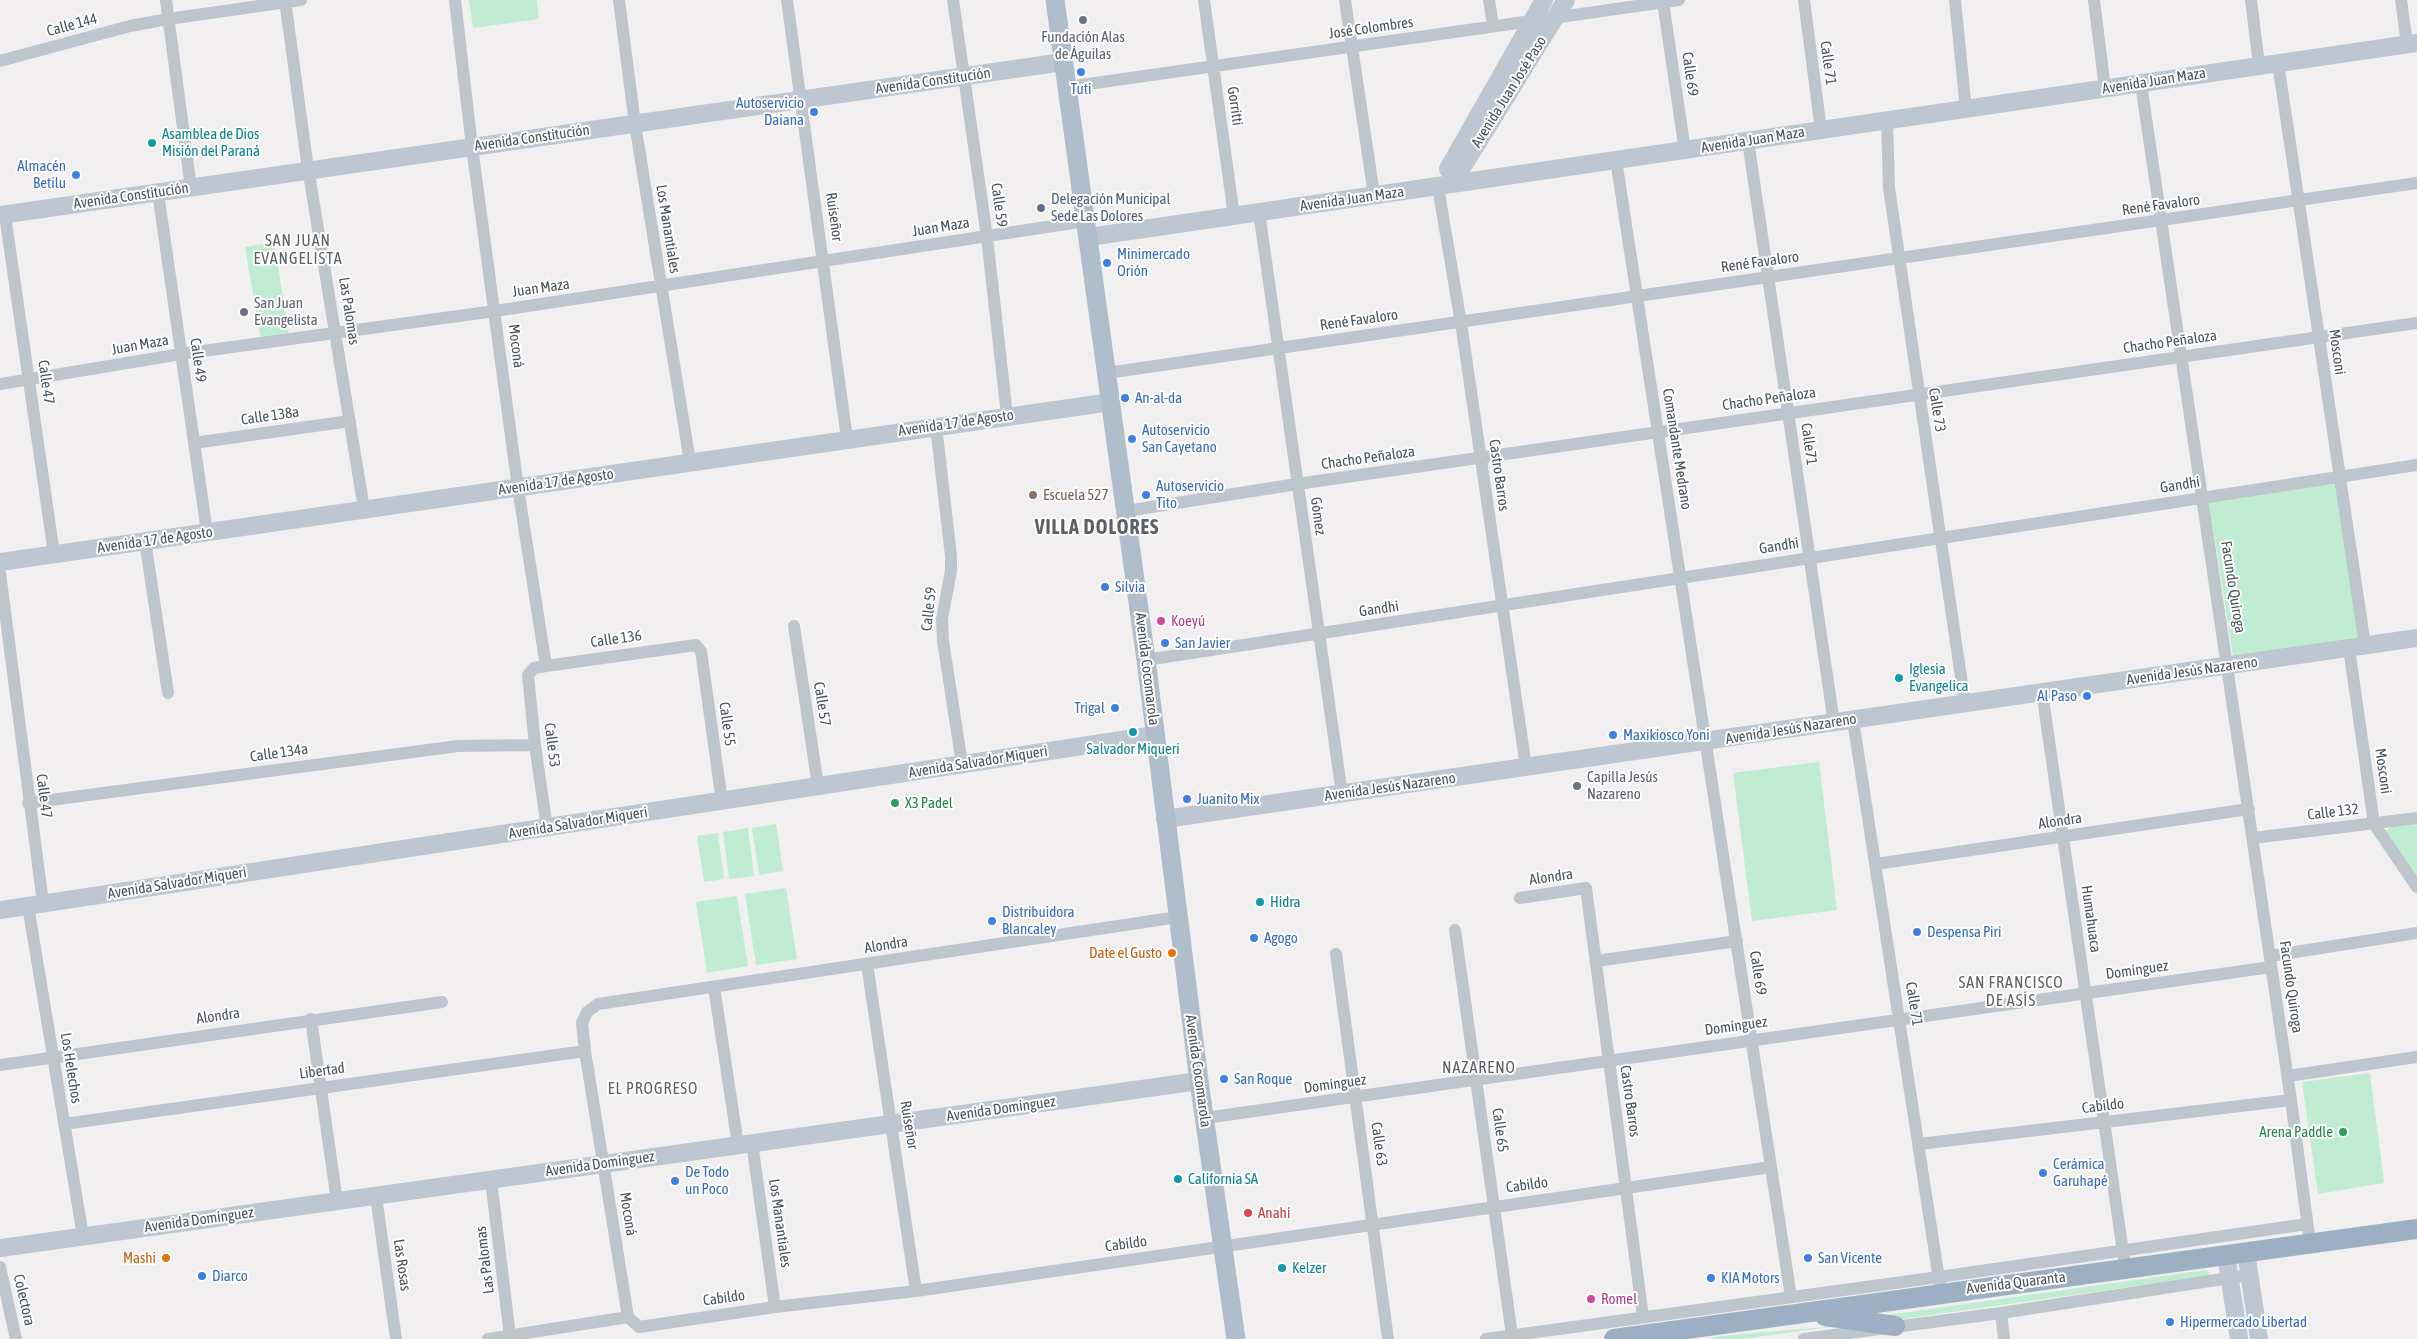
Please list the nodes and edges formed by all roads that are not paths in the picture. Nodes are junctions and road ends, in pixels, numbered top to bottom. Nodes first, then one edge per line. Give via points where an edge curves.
1 (166, 0) edge
2 (300, 0) edge
3 (455, 0) edge
4 (619, 0) edge
5 (787, 0) edge
6 (953, 0) edge
7 (1055, 0) edge
8 (1204, 0) edge
9 (1346, 0) edge
10 (1489, 0) edge
11 (1544, 0) edge
12 (1566, 0) edge
13 (1679, 0) edge
14 (1804, 0) edge
15 (1954, 0) edge
16 (2094, 0) edge
17 (2251, 0) edge
18 (2400, 0) edge
19 (285, 1) edge
20 (1663, 2) junction
21 (1555, 17) junction
22 (168, 19) junction
23 (1531, 21) junction
24 (1493, 26) junction
25 (2412, 43) edge
26 (1352, 47) junction
27 (0, 61) edge
28 (1063, 62) junction
29 (2278, 63) junction
30 (2259, 65) junction
31 (1213, 68) junction
32 (964, 77) junction
33 (2141, 84) junction
34 (1067, 87) junction
35 (2105, 89) junction
36 (801, 100) junction
37 (1966, 110) junction
38 (1887, 121) junction
39 (635, 124) junction
40 (1821, 130) junction
41 (1748, 141) junction
42 (472, 147) junction
43 (1685, 151) junction
44 (1616, 160) junction
45 (309, 172) junction
46 (2417, 183) edge
47 (1445, 186) junction
48 (191, 188) junction
49 (158, 192) junction
50 (1374, 196) junction
51 (2299, 201) junction
52 (1259, 212) junction
53 (2, 215) edge
54 (1234, 216) junction
55 (2162, 221) junction
56 (1088, 229) junction
57 (987, 237) junction
58 (1898, 259) junction
59 (823, 262) junction
60 (1768, 278) junction
61 (661, 287) junction
62 (1637, 296) junction
63 (495, 311) junction
64 (1461, 323) junction
65 (2417, 323) edge
66 (336, 333) junction
67 (2319, 337) junction
68 (1278, 348) junction
69 (181, 354) junction
70 (2182, 357) junction
71 (1107, 372) junction
72 (29, 380) junction
73 (0, 384) edge
74 (1918, 394) junction
75 (1111, 402) junction
76 (1788, 413) junction
77 (1007, 416) junction
78 (350, 421) junction
79 (936, 426) junction
80 (1658, 432) junction
81 (847, 439) junction
82 (194, 443) junction
83 (1480, 459) junction
84 (690, 462) junction
85 (2417, 465) edge
86 (2340, 477) junction
87 (1298, 484) junction
88 (518, 488) junction
89 (2203, 498) junction
90 (364, 509) junction
91 (1126, 511) junction
92 (206, 532) junction
93 (1940, 538) junction
94 (145, 541) junction
95 (54, 554) junction
96 (1810, 558) junction
97 (0, 562) edge
98 (0, 573) edge
99 (1680, 578) junction
100 (1502, 607) junction
101 (794, 626) dead end
102 (1319, 634) junction
103 (2417, 638) edge
104 (2357, 647) junction
105 (701, 651) joint
106 (1146, 660) junction
107 (2228, 666) junction
108 (540, 667) junction
109 (2042, 692) junction
110 (168, 693) dead end
111 (1965, 704) junction
112 (1853, 720) junction
113 (1834, 723) junction
114 (1155, 736) junction
115 (1705, 742) junction
116 (535, 745) junction
117 (962, 764) junction
118 (1526, 767) junction
119 (818, 786) junction
120 (1342, 794) junction
121 (722, 802) junction
122 (28, 803) junction
123 (2249, 810) junction
124 (2417, 818) edge
125 (1165, 819) junction
126 (2374, 824) junction
127 (547, 828) junction
128 (2063, 837) junction
129 (2253, 838) junction
130 (1876, 864) junction
131 (2417, 887) edge
132 (1586, 888) joint
133 (1520, 898) dead end
134 (36, 905) junction
135 (0, 910) edge
136 (1178, 917) junction
137 (1454, 930) dead end
138 (2417, 933) edge
139 (1737, 941) junction
140 (1336, 954) dead end
141 (1596, 961) junction
142 (2271, 962) junction
143 (867, 964) junction
144 (714, 987) junction
145 (2086, 993) junction
146 (442, 1002) dead end
147 (598, 1004) joint
148 (311, 1019) junction
149 (1900, 1020) junction
150 (1752, 1040) junction
151 (585, 1050) junction
152 (53, 1056) junction
153 (2417, 1057) edge
154 (1608, 1061) junction
155 (0, 1065) edge
156 (2288, 1076) junction
157 (1476, 1079) junction
158 (1199, 1081) junction
159 (320, 1088) junction
160 (1356, 1097) junction
161 (2291, 1100) junction
162 (1204, 1118) junction
163 (2104, 1122) junction
164 (64, 1124) junction
165 (892, 1124) junction
166 (745, 1144) junction
167 (1919, 1144) junction
168 (604, 1164) junction
169 (1771, 1167) junction
170 (492, 1180) junction
171 (1625, 1188) junction
172 (376, 1196) junction
173 (337, 1201) junction
174 (1494, 1206) junction
175 (1373, 1225) junction
176 (2417, 1228) edge
177 (2308, 1234) junction
178 (83, 1236) junction
179 (1223, 1246) junction
180 (0, 1248) edge
181 (2236, 1254) junction
182 (2124, 1260) junction
183 (0, 1268) edge
184 (2249, 1275) junction
185 (2230, 1278) junction
186 (1940, 1285) junction
187 (916, 1291) junction
188 (1791, 1297) junction
189 (775, 1307) junction
190 (1804, 1313) junction
191 (2001, 1313) junction
192 (1643, 1317) junction
193 (628, 1318) junction
194 (1895, 1326) junction
195 (1681, 1327) edge
196 (1512, 1335) junction
197 (510, 1336) junction
198 (16, 1339) edge
199 (396, 1339) edge
200 (488, 1339) edge
201 (1236, 1339) edge
202 (1388, 1339) edge
203 (1486, 1339) edge
204 (1614, 1339) edge
205 (1804, 1339) edge
206 (2004, 1339) edge
207 (2239, 1339) edge
208 (2259, 1339) edge

1 - 22 street
2 - 19 street, Calle 144
3 - 42 street, Moconá
4 - 39 street, Los Manantiales
5 - 36 street, Ruiseñor
6 - 32 street, Calle 59
7 - 28 main road, Avenida Cocomarola
8 - 31 street, Gorritti
9 - 26 street
10 - 24 street
11 - 23 main road, Avenida Juan José Paso
12 - 21 main road, Avenida Juan José Paso
13 - 20 street, José Colombres
14 - 40 street, Calle 71
15 - 37 street
16 - 35 street
17 - 30 street
18 - 25 street
19 - 22 street, Calle 144
19 - 45 street, Las Palomas
20 - 21 street, José Colombres
20 - 43 street, Calle 69
21 - 23 street, José Colombres
21 - 47 main road, Avenida Juan José Paso
22 - 27 street, Calle 144
22 - 48 street
23 - 24 street, José Colombres
23 - 47 main road, Avenida Juan José Paso
24 - 26 street, José Colombres
25 - 29 main road, Avenida Juan Maza
26 - 31 street, José Colombres
26 - 50 street
28 - 32 main road, Avenida Constitución
28 - 34 main road, Avenida Cocomarola
29 - 30 main road, Avenida Juan Maza
29 - 51 street, Mosconi
30 - 33 main road, Avenida Juan Maza
31 - 34 street, José Colombres
31 - 54 street, Gorritti
32 - 36 main road, Avenida Constitución
32 - 57 street, Calle 59
33 - 35 main road, Avenida Juan Maza
33 - 55 street, Facundo Quiroga
34 - 56 main road, Avenida Cocomarola
35 - 37 main road, Avenida Juan Maza
36 - 39 main road, Avenida Constitución
36 - 59 street, Ruiseñor
37 - 38 main road, Avenida Juan Maza
38 - 40 main road, Avenida Juan Maza
38 - 58 street, Calle 73 via 1889,188
39 - 42 main road, Avenida Constitución
39 - 61 street, Los Manantiales
40 - 41 main road, Avenida Juan Maza
41 - 43 main road, Avenida Juan Maza
41 - 60 street, Calle71
42 - 45 main road, Avenida Constitución
42 - 63 street, Moconá
43 - 44 main road, Avenida Juan Maza
44 - 47 main road, Avenida Juan Maza
44 - 62 street, Comandante Medrano
45 - 48 main road, Avenida Constitución
45 - 66 street, Las Palomas
46 - 51 street, René Favaloro
47 - 50 main road, Avenida Juan Maza
47 - 64 street, Castro Barros
48 - 49 main road, Avenida Constitución
49 - 53 main road, Avenida Constitución
49 - 69 street, Calle 49
50 - 52 main road, Avenida Juan Maza
51 - 55 street, René Favaloro
51 - 67 street, Mosconi
52 - 54 main road, Avenida Juan Maza
52 - 68 street, Gómez
53 - 72 street, Calle 47
54 - 56 main road, Avenida Juan Maza
55 - 58 street, René Favaloro
55 - 70 street, Facundo Quiroga
56 - 57 street, Juan Maza
56 - 71 main road, Avenida Cocomarola
57 - 59 street, Juan Maza
57 - 77 street, Calle 59
58 - 60 street, René Favaloro
58 - 74 street, Calle 73
59 - 61 street, Juan Maza
59 - 81 street, Ruiseñor
60 - 62 street, René Favaloro
60 - 76 street, Calle71
61 - 63 street, Juan Maza
61 - 84 street, Los Manantiales
62 - 64 street, René Favaloro
62 - 80 street, Comandante Medrano
63 - 66 street, Juan Maza
63 - 88 street, Moconá
64 - 68 street, René Favaloro
64 - 83 street, Castro Barros
65 - 67 street, Chacho Peñaloza
66 - 69 street, Juan Maza
66 - 78 street, Las Palomas
67 - 70 street, Chacho Peñaloza
67 - 86 street, Mosconi
68 - 71 street, René Favaloro
68 - 87 street, Gómez
69 - 72 street, Juan Maza
69 - 82 street, Calle 49
70 - 74 street, Chacho Peñaloza
70 - 89 street, Facundo Quiroga
71 - 75 main road, Avenida Cocomarola
72 - 73 street, Juan Maza
72 - 95 street, Calle 47
74 - 76 street, Chacho Peñaloza
74 - 93 street, Calle 73
75 - 77 main road, Avenida 17 de Agosto
75 - 91 main road, Avenida Cocomarola
76 - 80 street, Chacho Peñaloza
76 - 96 street, Calle71
77 - 79 main road, Avenida 17 de Agosto
78 - 82 street, Calle 138a
78 - 90 street, Las Palomas
79 - 81 main road, Avenida 17 de Agosto
79 - 117 street, Calle 59 via 951,556 942,641
80 - 83 street, Chacho Peñaloza
80 - 99 street, Comandante Medrano
81 - 84 main road, Avenida 17 de Agosto
82 - 92 street, Calle 49
83 - 87 street, Chacho Peñaloza
83 - 100 street, Castro Barros
84 - 88 main road, Avenida 17 de Agosto
85 - 86 street, Gandhi
86 - 89 street, Gandhi
86 - 104 street, Mosconi
87 - 91 street, Chacho Peñaloza
87 - 102 street, Gómez
88 - 90 main road, Avenida 17 de Agosto
88 - 108 street, Moconá
89 - 93 street, Gandhi
89 - 107 street, Facundo Quiroga
90 - 92 main road, Avenida 17 de Agosto
91 - 106 main road, Avenida Cocomarola
92 - 94 main road, Avenida 17 de Agosto
93 - 96 street, Gandhi
93 - 111 street, Calle 73
94 - 95 main road, Avenida 17 de Agosto
94 - 110 street
95 - 97 main road, Avenida 17 de Agosto
96 - 99 street, Gandhi
96 - 113 street, Calle71
98 - 122 street, Calle 47
99 - 100 street, Gandhi
99 - 115 street, Comandante Medrano
100 - 102 street, Gandhi
100 - 118 street, Castro Barros
101 - 119 street, Calle 57
102 - 106 street, Gandhi
102 - 120 street, Gómez
103 - 104 main road, Avenida Jesús Nazareno
104 - 107 main road, Avenida Jesús Nazareno
104 - 126 street, Mosconi
105 - 108 street, Calle 136 via 696,645
105 - 121 street, Calle 55
106 - 114 main road, Avenida Cocomarola
107 - 109 main road, Avenida Jesús Nazareno
107 - 123 street, Facundo Quiroga
108 - 116 street, Calle 53 via 528,674
109 - 111 main road, Avenida Jesús Nazareno
109 - 128 street, Humahuaca
111 - 112 main road, Avenida Jesús Nazareno
112 - 113 main road, Avenida Jesús Nazareno
112 - 130 street, Calle 71
113 - 115 main road, Avenida Jesús Nazareno
114 - 117 main road, Avenida Salvador Miqueri
114 - 125 main road, Avenida Cocomarola
115 - 118 main road, Avenida Jesús Nazareno
115 - 139 street, Calle 69
116 - 122 street, Calle 134a via 458,746
116 - 127 street, Calle 53
117 - 119 main road, Avenida Salvador Miqueri
118 - 120 main road, Avenida Jesús Nazareno
119 - 121 main road, Avenida Salvador Miqueri
120 - 125 main road, Avenida Jesús Nazareno
121 - 127 main road, Avenida Salvador Miqueri
122 - 134 street, Calle 47
123 - 128 street, Alondra
123 - 129 street, Facundo Quiroga
124 - 126 street, Calle 132
125 - 136 main road, Avenida Cocomarola
126 - 129 street, Calle 132
126 - 131 street, Mosconi
127 - 134 main road, Avenida Salvador Miqueri
128 - 130 street, Alondra
128 - 145 street, Humahuaca
129 - 142 street, Facundo Quiroga
130 - 149 street, Calle 71
132 - 133 street, Alondra
132 - 141 street, Castro Barros
134 - 135 main road, Avenida Salvador Miqueri
134 - 152 street, Los Helechos
136 - 143 street, Alondra
136 - 158 main road, Avenida Cocomarola
137 - 157 street, Calle 65
138 - 142 street, Domínguez
139 - 141 street
139 - 150 street, Calle 69
140 - 160 street, Calle 63
141 - 154 street, Castro Barros
142 - 145 street, Domínguez
142 - 156 street, Facundo Quiroga
143 - 144 street, Alondra
143 - 165 street, Ruiseñor
144 - 147 street, Alondra
144 - 166 street, Los Manantiales
145 - 149 street, Domínguez
145 - 163 street, Humahuaca
146 - 148 street, Alondra
147 - 151 street, Moconá via 587,1012 582,1023
148 - 152 street, Alondra
148 - 159 street
149 - 150 street, Domínguez
149 - 167 street, Calle 71
150 - 154 street, Domínguez
150 - 169 street, Calle 69
151 - 159 street, Libertad
151 - 168 street, Moconá
152 - 155 street, Alondra
152 - 164 street, Los Helechos
153 - 156 street
154 - 157 street, Domínguez
154 - 171 street, Castro Barros
156 - 161 street, Facundo Quiroga
157 - 160 street, Domínguez
157 - 174 street, Calle 65
158 - 162 main road, Avenida Cocomarola
158 - 165 main road, Avenida Domínguez
159 - 164 street, Libertad
159 - 173 street
160 - 162 street, Domínguez
160 - 175 street, Calle 63
161 - 163 street, Cabildo
161 - 177 street, Facundo Quiroga
162 - 179 main road, Avenida Cocomarola
163 - 167 street, Cabildo
163 - 182 street, Humahuaca
164 - 178 street, Los Helechos
165 - 166 main road, Avenida Domínguez
165 - 187 street, Ruiseñor
166 - 168 main road, Avenida Domínguez
166 - 189 street, Los Manantiales
167 - 186 street, Calle 71
168 - 170 main road, Avenida Domínguez
168 - 193 street, Moconá
169 - 171 street, Cabildo
169 - 188 street, Calle 69
170 - 172 main road, Avenida Domínguez
170 - 197 street, Las Palomas
171 - 174 street, Cabildo
171 - 192 street, Castro Barros
172 - 173 main road, Avenida Domínguez
172 - 199 street, Las Rosas
173 - 178 main road, Avenida Domínguez
174 - 175 street, Cabildo
174 - 196 street, Calle 65
175 - 179 street, Cabildo
175 - 202 street, Calle 63
176 - 177 highway, Avenida Quaranta
177 - 181 highway, Avenida Quaranta
177 - 182 street
178 - 180 main road, Avenida Domínguez
179 - 187 street, Cabildo
179 - 201 main road, Avenida Cocomarola
181 - 182 highway, Avenida Quaranta
181 - 184 main road
181 - 185 main road
182 - 186 highway, Avenida Quaranta
183 - 198 street, Colectora
184 - 185 street
184 - 208 main road
185 - 191 street
185 - 207 main road
186 - 188 street
186 - 190 highway, Avenida Quaranta
187 - 189 street, Cabildo
188 - 195 street
189 - 193 street, Cabildo via 639,1327
190 - 194 highway
190 - 195 highway, Avenida Quaranta
191 - 194 street
191 - 206 street
192 - 195 street
192 - 196 street
193 - 197 street, Cabildo
194 - 205 street
195 - 204 highway, Avenida Quaranta
196 - 203 street
197 - 200 street, Cabildo

